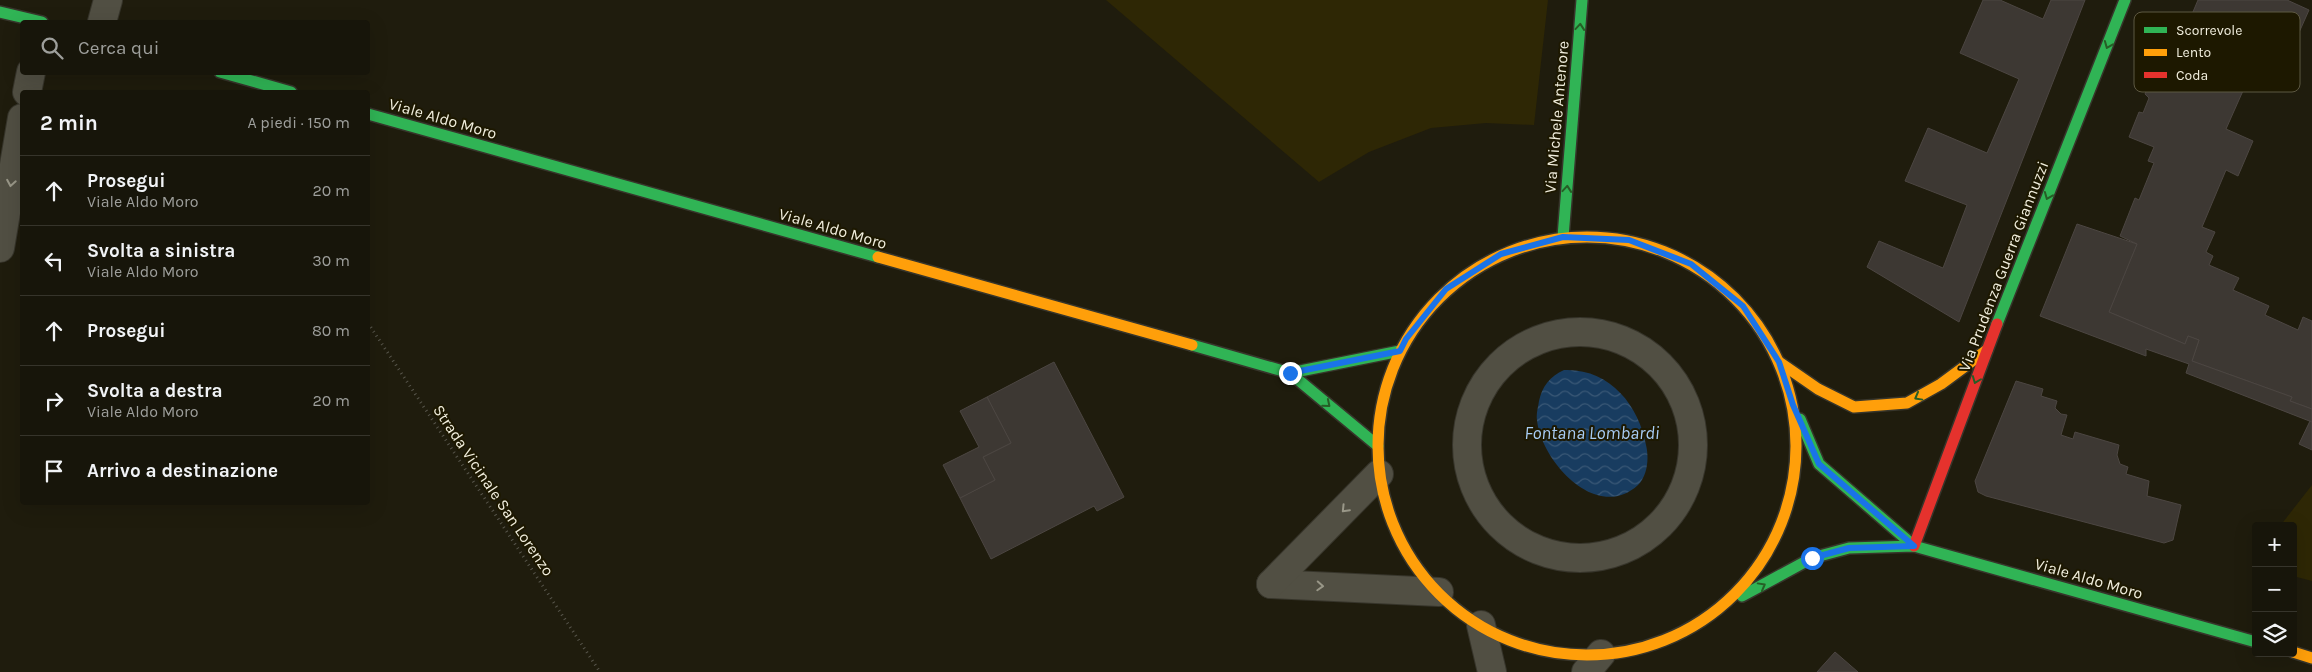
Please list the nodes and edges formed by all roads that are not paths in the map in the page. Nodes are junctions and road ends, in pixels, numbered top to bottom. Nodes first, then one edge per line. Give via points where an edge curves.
1 (108, 0) edge
2 (1582, 0) edge
3 (2126, 0) edge
4 (0, 12) edge
5 (32, 20) edge
6 (103, 20) edge
7 (30, 75) edge
8 (231, 75) edge
9 (27, 90) edge
10 (284, 90) edge
11 (370, 115) edge
12 (20, 130) edge
13 (1563, 237) junction
14 (0, 248) edge
15 (1529, 342) joint
16 (1987, 350) junction
17 (1400, 351) junction
18 (1779, 362) junction
19 (1290, 373) junction
20 (1793, 405) junction
21 (1378, 446) junction
22 (1379, 474) junction
23 (1914, 546) junction
24 (1439, 592) junction
25 (1719, 609) junction
26 (1481, 625) junction
27 (2252, 641) edge
28 (2297, 653) edge
29 (2312, 658) edge
30 (1594, 663) edge
31 (1492, 672) edge

1 - 6 street
13 -> 2 street, Via Michele Antenore
3 -> 16 street, Via Prudenza Guerra Giannuzzi
4 - 5 street
7 - 9 street
8 - 10 street
11 - 19 street, Viale Aldo Moro
12 -> 14 street
13 - 17 street, Viale Aldo Moro via 1501,254 1446,289
13 - 18 street, Viale Aldo Moro via 1629,240 1691,264 1743,306
15 - 15 street via 1572,330 1617,336 1656,359 1683,395 1694,438 1688,482 1666,521 1630,548 1587,560 1542,553 1504,530 1476,495 1465,452 1471,407 1493,369
16 -> 18 street via 1941,384 1907,403 1854,407 1818,390
16 -> 23 street, Via Prudenza Guerra Giannuzzi
17 - 19 street, Viale Aldo Moro
17 - 21 street, Viale Aldo Moro via 1382,399
18 - 20 street
19 -> 21 street, Viale Aldo Moro
20 - 23 street, Viale Aldo Moro via 1819,464
20 - 25 street via 1796,462 1785,518 1758,568
21 - 22 street, Viale Aldo Moro
22 - 24 street, Viale Aldo Moro via 1391,521 1421,575
22 -> 24 street via 1271,584
25 -> 23 street, Viale Aldo Moro via 1812,558 1849,548
23 - 27 street, Viale Aldo Moro
24 - 26 street, Viale Aldo Moro via 1466,618
25 - 30 street, Viale Aldo Moro via 1658,644
26 - 30 street, Viale Aldo Moro via 1522,645 1590,656
26 - 31 street
28 - 29 street

